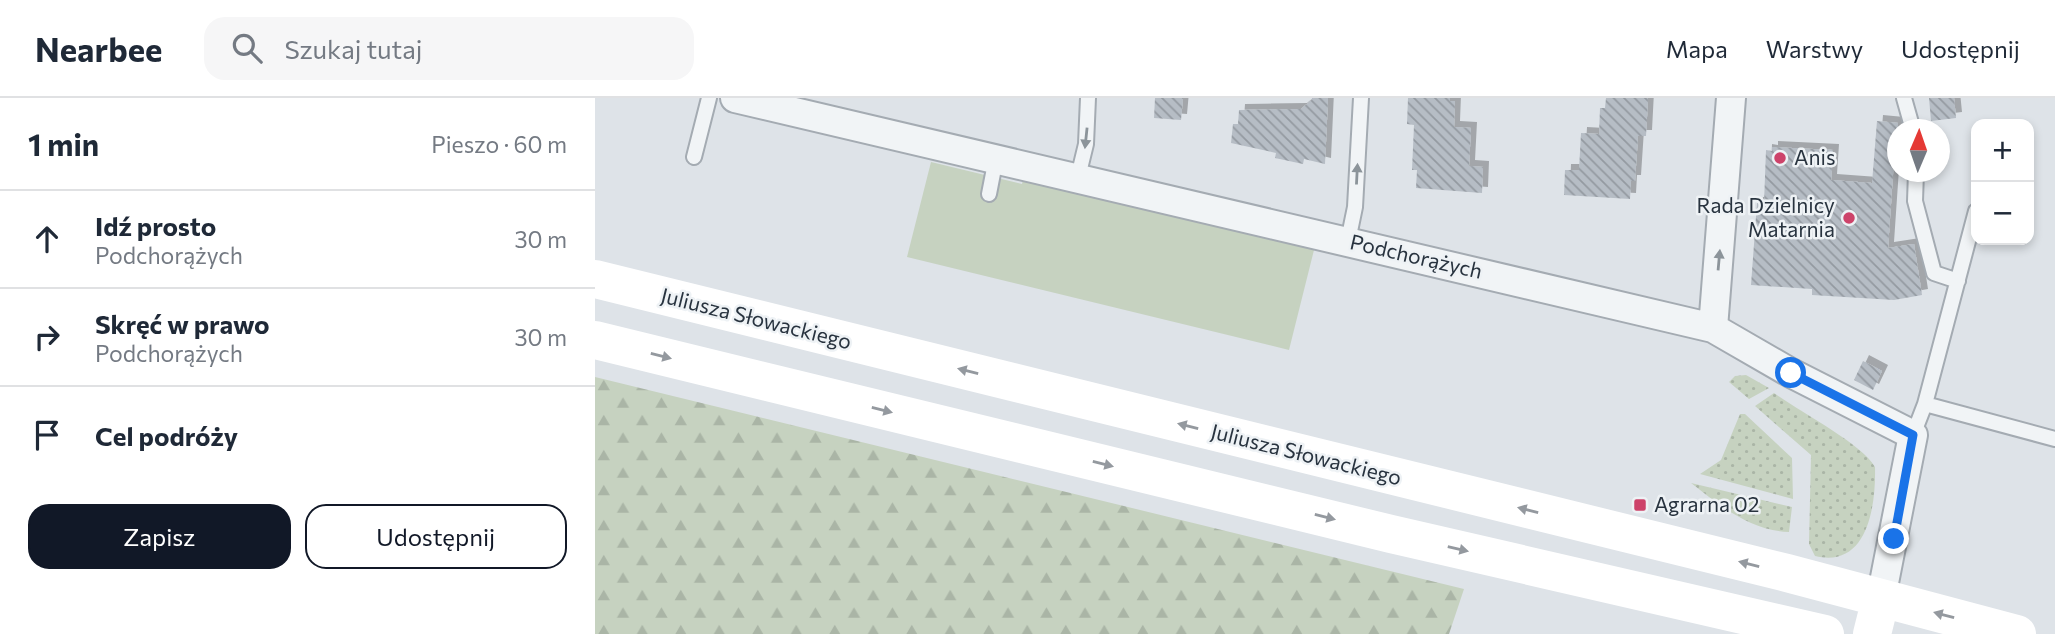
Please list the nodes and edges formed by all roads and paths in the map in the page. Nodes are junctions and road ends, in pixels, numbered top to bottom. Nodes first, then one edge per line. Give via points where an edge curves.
1 (709, 98) edge
2 (735, 98) edge
3 (1088, 98) edge
4 (1361, 98) edge
5 (1731, 98) edge
6 (1904, 98) edge
7 (1910, 119) edge
8 (694, 157) dead end
9 (996, 158) junction
10 (1077, 177) junction
11 (1916, 182) edge
12 (989, 194) dead end
13 (1971, 230) edge
14 (1348, 241) junction
15 (595, 279) edge
16 (1958, 281) junction
17 (1713, 328) junction
18 (595, 340) edge
19 (1925, 404) junction
20 (1913, 435) junction
21 (2055, 439) edge
22 (1876, 616) edge
23 (1825, 634) edge
24 (2017, 634) edge

1 - 8 lane
2 - 9 street, Podchorążych
3 -> 10 lane via 1086,144
14 -> 4 lane via 1355,206
17 -> 5 street
6 - 7 lane
9 - 10 street, Podchorążych
9 - 12 lane
10 - 14 street, Podchorążych
11 - 16 lane via 1915,201 1934,272
13 - 16 lane
14 - 17 street, Podchorążych
22 -> 15 main road, Juliusza Słowackiego
16 - 19 lane
17 - 20 street, Podchorążych
18 -> 23 main road
19 - 20 lane
19 - 21 lane
20 - 22 street
24 -> 22 main road, Juliusza Słowackiego

